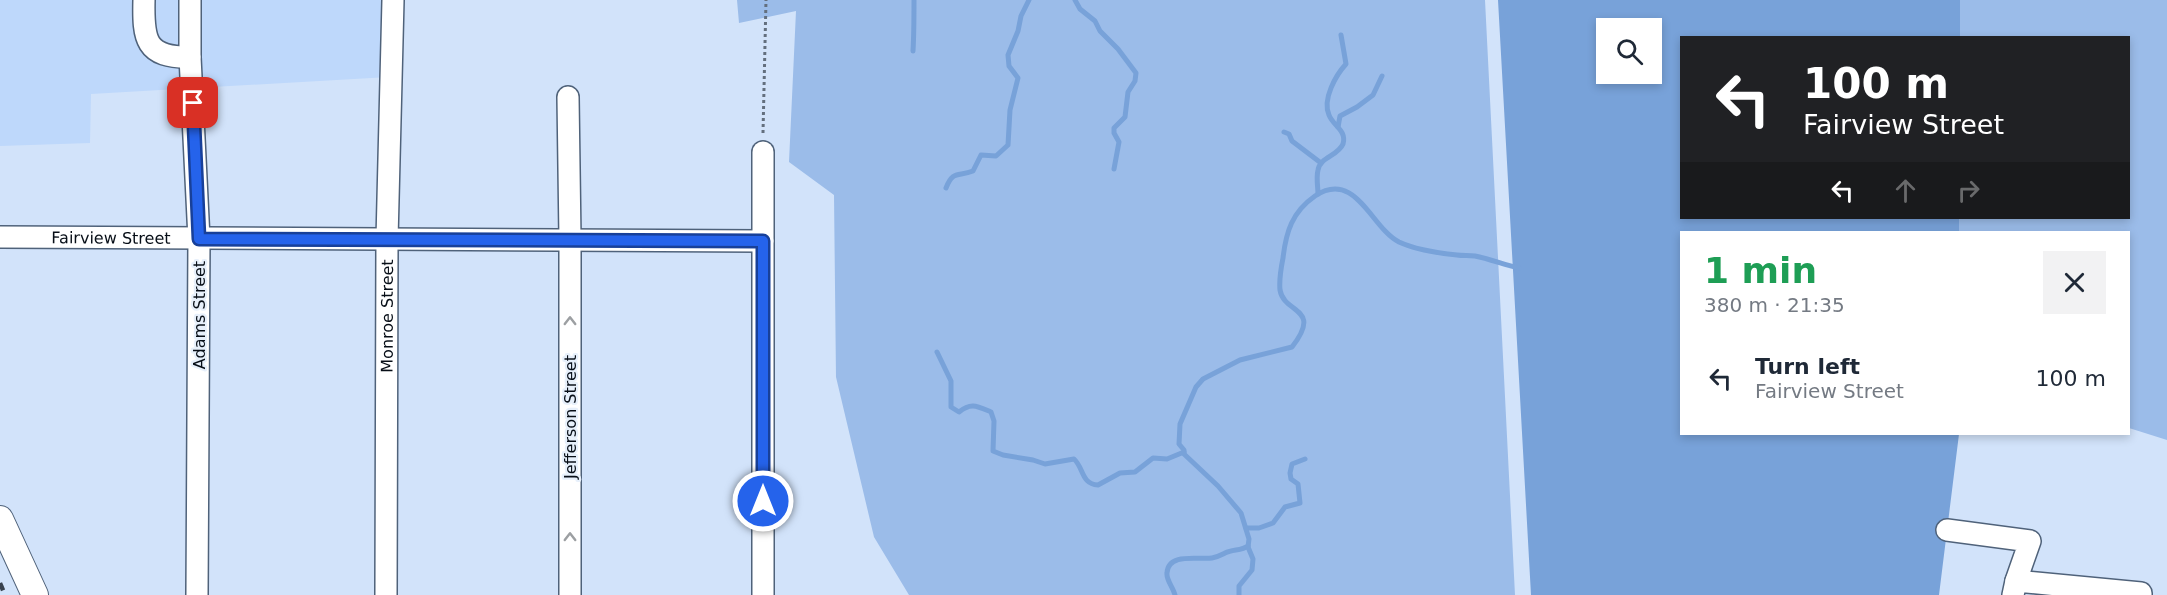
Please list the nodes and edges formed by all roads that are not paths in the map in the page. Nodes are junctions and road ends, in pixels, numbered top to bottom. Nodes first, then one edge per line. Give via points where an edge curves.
1 (144, 0) edge
2 (190, 0) edge
3 (393, 0) edge
4 (190, 57) junction
5 (568, 97) dead end
6 (763, 152) road end
7 (0, 237) edge
8 (199, 239) junction
9 (387, 239) junction
10 (570, 239) junction
11 (763, 241) junction
12 (0, 519) edge
13 (1947, 530) dead end
14 (2014, 588) edge
15 (35, 595) edge
16 (197, 595) edge
17 (386, 595) edge
18 (570, 595) edge
19 (763, 595) edge
20 (2141, 595) edge

1 - 4 street via 144,30 152,48 167,56
2 - 4 street, Adams Street
3 - 9 street, Monroe Street
4 - 8 street, Adams Street
5 - 10 street, Jefferson Street
6 - 11 street
7 - 8 street, Fairview Street
8 - 9 street, Fairview Street
8 - 16 street, Adams Street
9 - 10 street, Fairview Street
9 - 17 street, Monroe Street
10 - 11 street, Fairview Street
18 -> 10 street, Jefferson Street
11 - 19 street
12 - 15 main road
13 - 14 street via 2030,541
14 - 20 street

